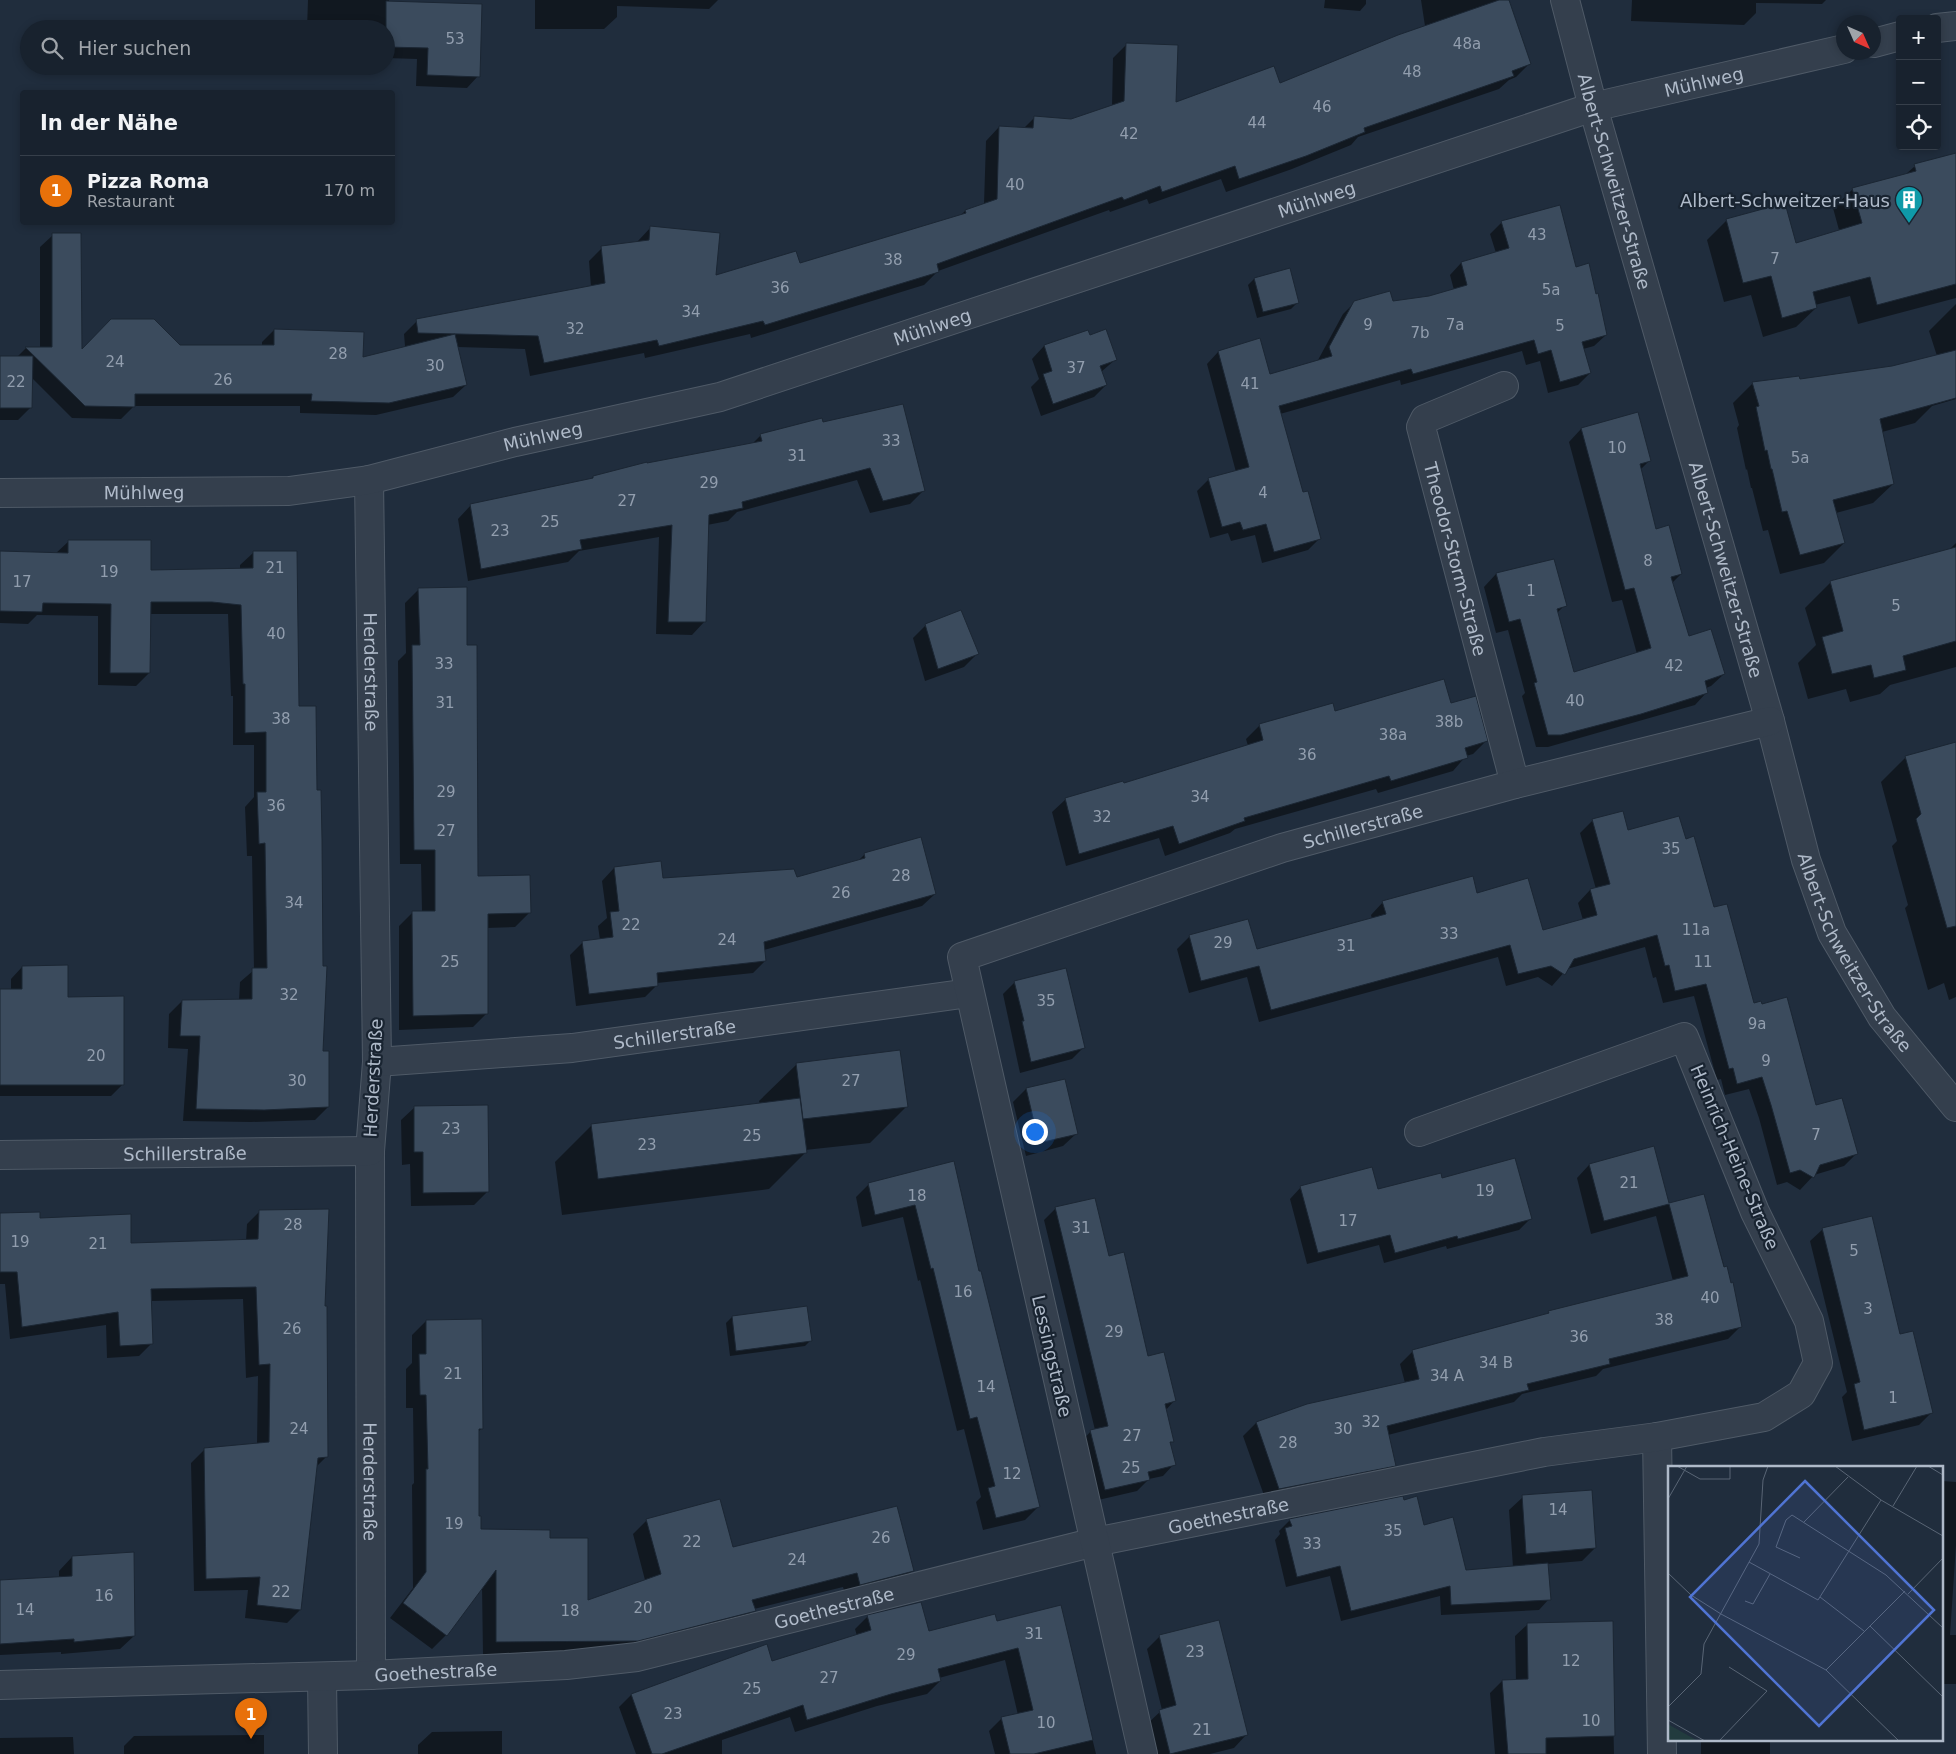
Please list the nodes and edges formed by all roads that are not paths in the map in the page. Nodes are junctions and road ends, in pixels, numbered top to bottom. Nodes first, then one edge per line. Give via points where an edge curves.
1 (1565, 0) edge
2 (1956, 26) edge
3 (1941, 28) edge
4 (1896, 37) edge
5 (1881, 40) edge
6 (1836, 52) edge
7 (1593, 107) junction
8 (1504, 386) dead end
9 (369, 480) junction
10 (0, 493) edge
11 (1770, 721) junction
12 (1515, 784) junction
13 (962, 958) joint
14 (969, 994) junction
15 (377, 1062) junction
16 (1956, 1107) edge
17 (1419, 1132) dead end
18 (370, 1151) junction
19 (0, 1154) edge
20 (1657, 1438) junction
21 (1095, 1542) junction
22 (371, 1675) junction
23 (322, 1677) junction
24 (0, 1685) edge
25 (323, 1754) edge
26 (1143, 1754) edge
27 (1662, 1754) edge

1 - 7 street, Albert-Schweitzer-Straße
2 - 3 street
4 - 5 street
6 - 7 street, Mühlweg
7 - 9 street, Mühlweg via 720,396 515,442
7 - 11 street, Albert-Schweitzer-Straße
8 - 12 street, Theodor-Storm-Straße via 1425,419 1421,427
9 - 10 street, Mühlweg via 289,491
9 - 15 street, Herderstraße
11 - 12 street, Schillerstraße
11 - 16 street, Albert-Schweitzer-Straße via 1806,860 1832,933 1882,1017
12 - 13 street, Schillerstraße via 1282,848
13 - 14 street, Lessingstraße
14 - 15 street, Schillerstraße via 572,1048
14 - 21 street, Lessingstraße
15 - 18 street, Herderstraße
17 - 20 street, Heinrich-Heine-Straße via 1684,1038 1755,1212 1809,1321 1818,1363 1801,1394 1764,1417
18 - 19 street, Schillerstraße
18 - 22 street, Herderstraße
20 - 21 street, Goethestraße via 1544,1452
20 - 27 street
21 - 22 street, Goethestraße via 637,1657 566,1665
21 - 26 street, Lessingstraße
22 - 23 street, Goethestraße
23 - 24 street, Goethestraße
23 - 25 street

